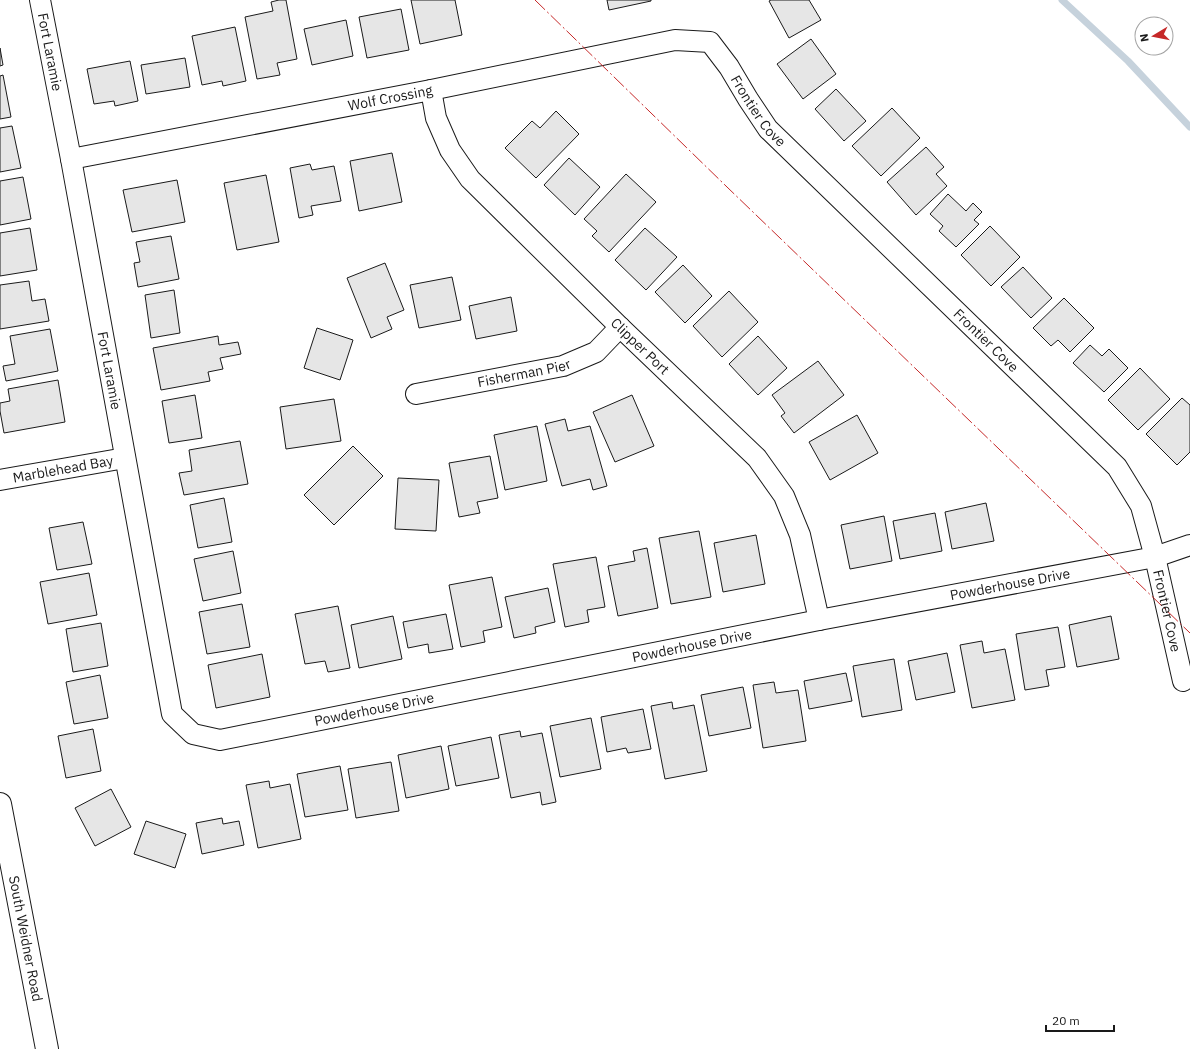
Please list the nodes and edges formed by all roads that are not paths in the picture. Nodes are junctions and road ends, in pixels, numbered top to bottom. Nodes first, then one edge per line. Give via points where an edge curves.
1 (40, 0) edge
2 (710, 42) joint
3 (430, 90) junction
4 (71, 159) junction
5 (620, 327) junction
6 (416, 394) dead end
7 (125, 458) junction
8 (0, 480) edge
9 (1190, 545) edge
10 (1155, 557) junction
11 (820, 620) junction
12 (1183, 681) dead end
13 (193, 734) joint
14 (0, 804) edge
15 (47, 1049) edge

1 - 4 street, Fort Laramie
2 - 3 street, Wolf Crossing via 676,40
2 - 10 street, Frontier Cove via 729,67 768,130 1117,467 1141,506
3 - 4 street, Wolf Crossing
3 - 5 street, Clipper Port via 436,118 450,150 470,179
4 - 7 street, Fort Laramie
5 - 6 street, Fisherman Pier via 596,352 563,366
5 - 11 street, Clipper Port via 757,458 784,496 800,535
7 - 8 street, Marblehead Bay
7 - 13 street, Fort Laramie via 172,714
9 - 10 street, Powderhouse Drive
10 - 11 street, Powderhouse Drive
10 - 12 street, Frontier Cove
11 - 13 street, Powderhouse Drive via 220,740
14 - 15 main road, South Weidner Road

